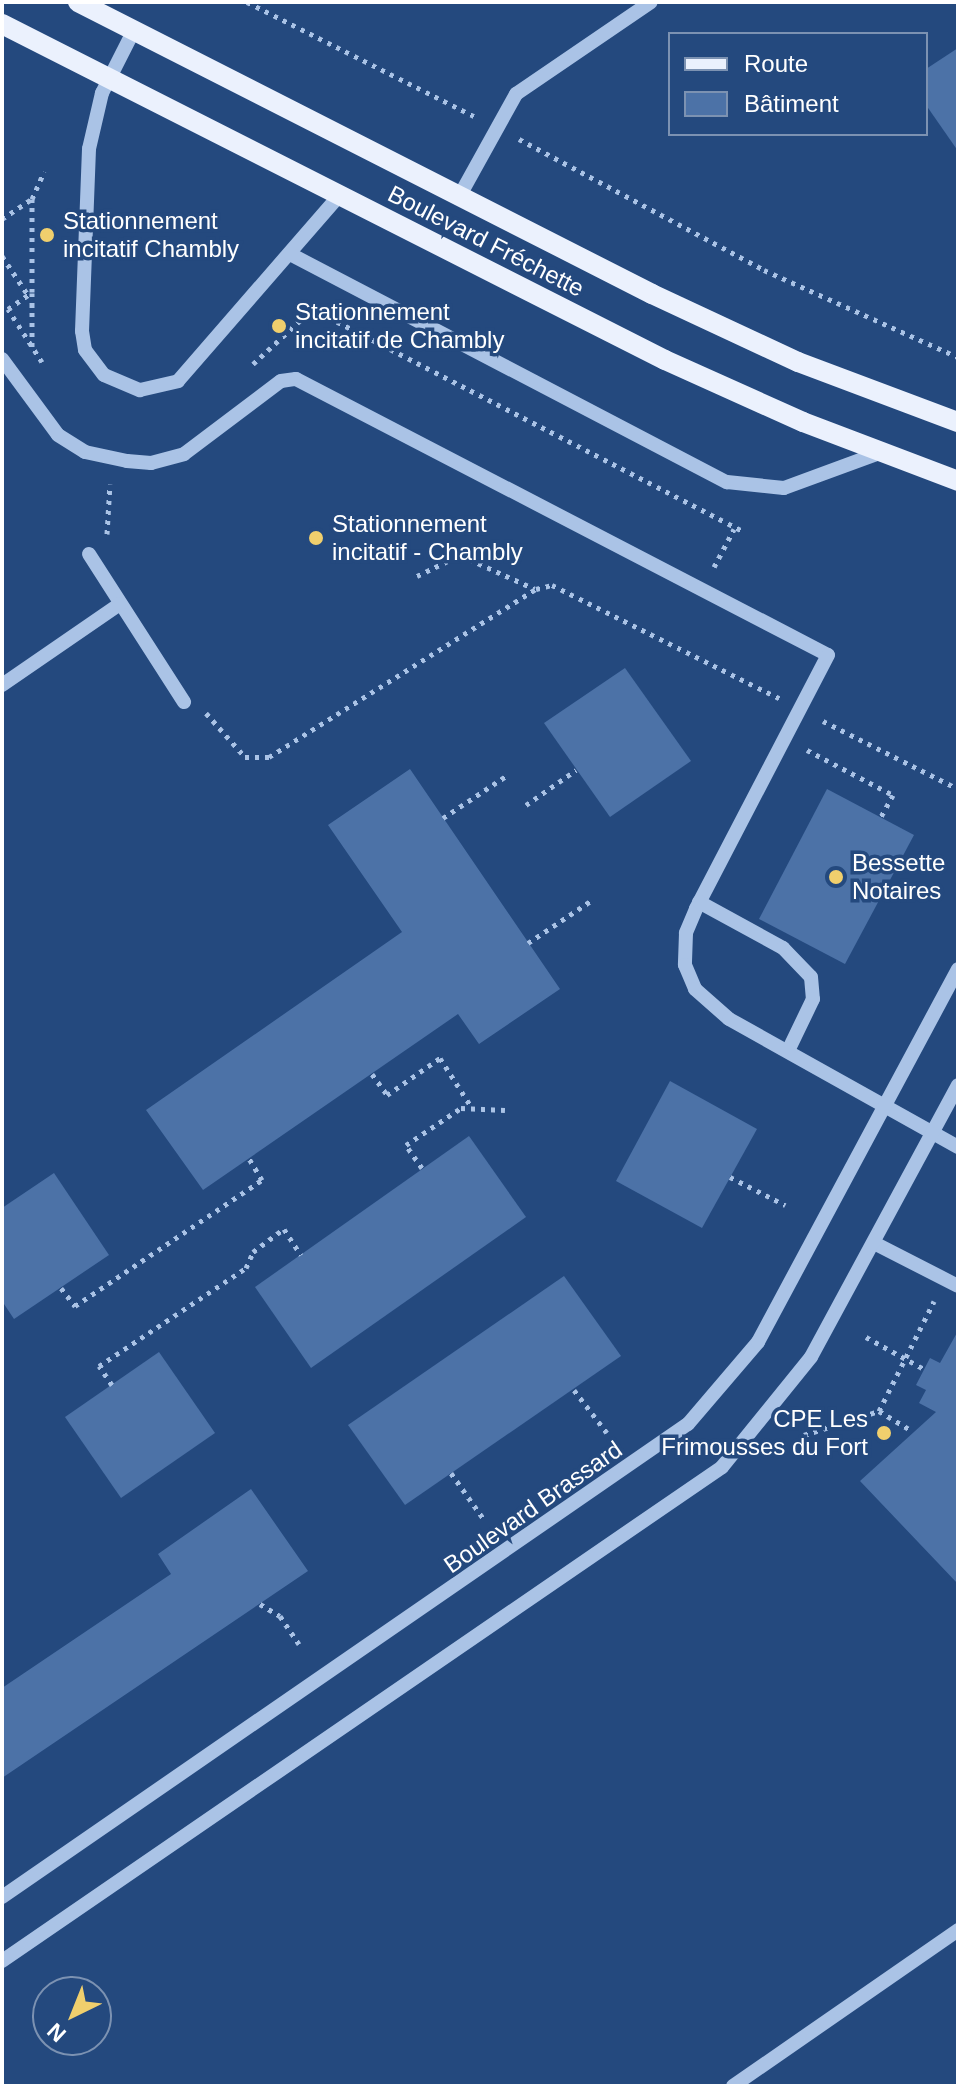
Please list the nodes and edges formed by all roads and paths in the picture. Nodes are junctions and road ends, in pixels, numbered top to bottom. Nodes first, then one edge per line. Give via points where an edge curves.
1 (78, 2) edge
2 (247, 2) edge
3 (651, 2) edge
4 (2, 24) edge
5 (134, 30) junction
6 (109, 78) junction
7 (471, 115) dead end
8 (521, 140) dead end
9 (339, 196) junction
10 (459, 197) junction
11 (32, 199) dead end
12 (2, 219) edge
13 (290, 254) junction
14 (2, 256) edge
15 (32, 347) dead end
16 (958, 357) edge
17 (2, 359) edge
18 (958, 422) edge
19 (882, 452) junction
20 (958, 481) edge
21 (110, 483) dead end
22 (734, 529) dead end
23 (107, 543) dead end
24 (89, 554) dead end
25 (417, 576) dead end
26 (536, 589) junction
27 (702, 589) junction
28 (120, 604) junction
29 (2, 685) edge
30 (774, 696) dead end
31 (184, 702) joint
32 (819, 718) dead end
33 (802, 747) dead end
34 (576, 770) dead end
35 (506, 776) dead end
36 (958, 789) edge
37 (526, 805) dead end
38 (881, 817) dead end
39 (443, 818) dead end
40 (592, 900) dead end
41 (699, 902) junction
42 (528, 943) dead end
43 (958, 969) edge
44 (788, 1051) junction
45 (372, 1074) dead end
46 (958, 1085) edge
47 (884, 1107) junction
48 (472, 1108) junction
49 (505, 1110) dead end
50 (932, 1133) junction
51 (958, 1147) edge
52 (249, 1158) dead end
53 (422, 1168) dead end
54 (730, 1177) dead end
55 (785, 1205) dead end
56 (874, 1243) junction
57 (301, 1255) dead end
58 (958, 1286) edge
59 (61, 1288) dead end
60 (937, 1296) dead end
61 (866, 1337) dead end
62 (905, 1358) junction
63 (924, 1369) dead end
64 (112, 1385) dead end
65 (574, 1390) dead end
66 (879, 1411) junction
67 (912, 1431) dead end
68 (607, 1433) dead end
69 (804, 1435) dead end
70 (451, 1473) dead end
71 (483, 1518) dead end
72 (260, 1604) dead end
73 (299, 1644) dead end
74 (2, 1897) edge
75 (958, 1930) edge
76 (2, 1961) edge
77 (733, 2086) edge

1 - 5 main road, Boulevard Fréchette
2 - 7 path
3 - 10 street via 516,94
4 - 6 main road, Boulevard Fréchette
5 - 6 street
5 - 10 main road, Boulevard Fréchette
6 - 9 main road, Boulevard Fréchette
6 - 13 street via 91,128 81,305 85,350 98,369 121,386 140,390 178,381
8 - 16 path via 764,270
9 - 13 street
9 - 19 main road, Boulevard Fréchette via 715,383
10 - 18 main road, Boulevard Fréchette via 786,356
11 - 12 path
13 - 19 street via 727,482 784,488
14 - 15 path via 30,293
17 - 27 street via 58,435 85,452 151,463 184,454 281,381 296,379
19 - 20 main road, Boulevard Fréchette
21 - 23 path
22 - 27 path
24 - 28 street
25 - 26 path via 460,555
26 - 30 path via 557,587
26 - 31 path via 269,757 245,757 209,716
27 - 41 street via 828,655
28 - 29 street
28 - 31 street
32 - 36 path
33 - 38 path via 893,795
34 - 37 path
35 - 39 path
40 - 42 path
41 - 44 street via 685,948 695,989 729,1019
41 - 44 street via 783,948 811,977 813,999
43 - 47 street, Boulevard Brassard
44 - 47 street
45 - 48 path via 387,1095 440,1058
46 - 50 street
47 - 50 street
47 - 74 street, Boulevard Brassard via 758,1342 688,1424
48 - 49 path
48 - 53 path via 461,1108 406,1145
50 - 51 street
50 - 56 street
52 - 59 path via 262,1180 75,1306
54 - 55 path
56 - 58 street
56 - 76 street via 791,1385 710,1477
57 - 64 path via 284,1229 253,1252 246,1268 99,1366
60 - 62 path
61 - 62 path
62 - 63 path
62 - 66 path
65 - 68 path
66 - 67 path
66 - 69 path
70 - 71 path
72 - 73 path via 280,1616
75 - 77 street

